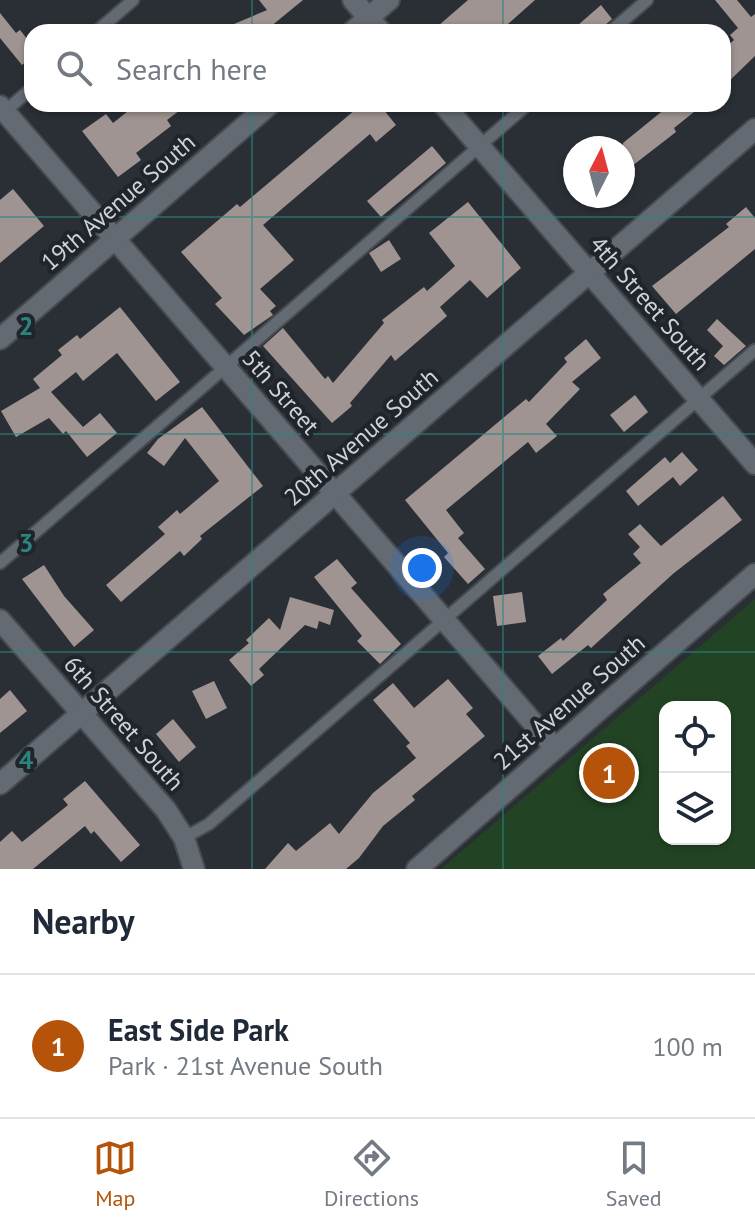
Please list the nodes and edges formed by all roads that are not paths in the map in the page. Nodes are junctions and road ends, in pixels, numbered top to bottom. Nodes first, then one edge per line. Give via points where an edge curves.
1 (133, 0) edge
2 (353, 0) edge
3 (389, 0) edge
4 (647, 0) edge
5 (105, 24) edge
6 (374, 24) edge
7 (376, 24) edge
8 (619, 24) edge
9 (24, 94) edge
10 (2, 111) edge
11 (261, 112) edge
12 (450, 112) edge
13 (519, 112) edge
14 (755, 129) edge
15 (479, 146) junction
16 (115, 239) junction
17 (589, 273) junction
18 (0, 339) edge
19 (755, 350) edge
20 (224, 366) junction
21 (698, 399) junction
22 (755, 464) edge
23 (335, 494) junction
24 (0, 563) edge
25 (755, 574) edge
26 (0, 620) edge
27 (445, 621) junction
28 (80, 713) junction
29 (555, 748) junction
30 (0, 784) edge
31 (184, 838) junction
32 (194, 869) edge
33 (417, 869) edge

1 - 5 lane
2 - 6 street
3 - 7 street
4 - 8 lane
9 - 10 lane
10 - 16 street, 5th Street
11 - 16 street, 19th Avenue South
12 - 15 street, 4th Street South
13 - 15 lane
14 - 17 street, 20th Avenue South
15 - 17 street, 4th Street South
15 - 20 lane
16 - 18 street, 19th Avenue South
16 - 20 street, 5th Street
17 - 21 street, 4th Street South
17 - 23 street, 20th Avenue South
19 - 21 lane
20 - 23 street, 5th Street
20 - 24 lane
21 - 22 street, 4th Street South
21 - 27 lane
23 - 27 street, 5th Street
23 - 28 street, 20th Avenue South
25 - 29 street, 21st Avenue South
26 - 28 street, 6th Street South
27 - 29 street, 5th Street
27 - 31 lane via 209,824
28 - 30 street, 20th Avenue South
28 - 31 street, 6th Street South via 166,810
29 - 33 street, 21st Avenue South
31 - 32 street, 6th Street South

